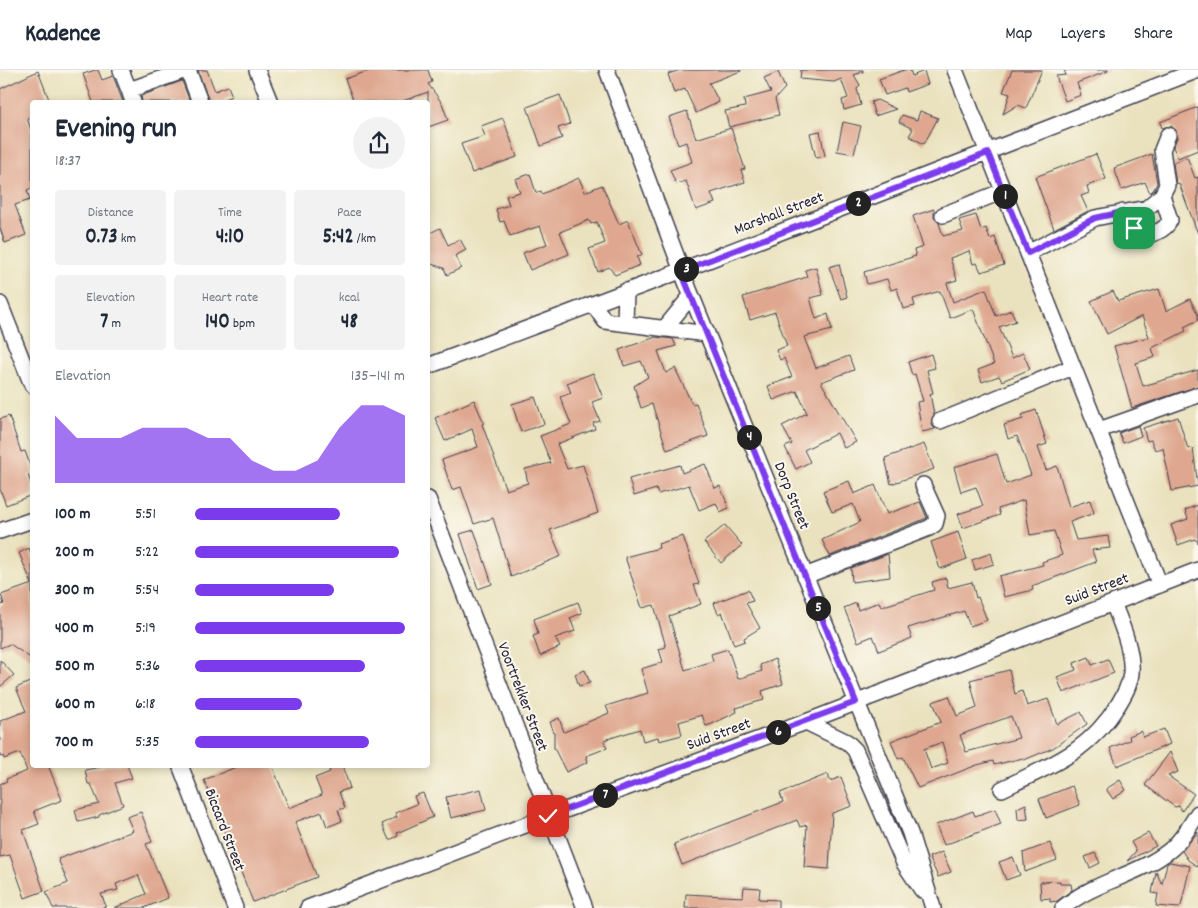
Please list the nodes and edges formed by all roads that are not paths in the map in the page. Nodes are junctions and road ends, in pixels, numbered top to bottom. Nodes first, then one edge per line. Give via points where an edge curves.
1 (121, 70) edge
2 (187, 70) edge
3 (257, 70) edge
4 (607, 70) edge
5 (955, 70) edge
6 (1198, 70) edge
7 (131, 96) edge
8 (199, 100) edge
9 (269, 100) edge
10 (1168, 135) dead end
11 (988, 153) junction
12 (1003, 191) junction
13 (1162, 196) junction
14 (1123, 212) junction
15 (942, 215) dead end
16 (1028, 253) junction
17 (681, 271) junction
18 (626, 292) junction
19 (691, 296) junction
20 (0, 304) edge
21 (593, 304) junction
22 (624, 323) junction
23 (664, 328) junction
24 (707, 334) junction
25 (430, 365) edge
26 (1074, 367) junction
27 (30, 381) edge
28 (1198, 395) edge
29 (940, 420) dead end
30 (1099, 430) junction
31 (923, 485) dead end
32 (430, 504) edge
33 (30, 521) edge
34 (0, 531) edge
35 (1198, 570) edge
36 (805, 576) junction
37 (1160, 585) junction
38 (1113, 603) junction
39 (856, 702) junction
40 (806, 722) junction
41 (181, 768) edge
42 (1002, 789) dead end
43 (1198, 813) edge
44 (548, 816) junction
45 (327, 904) edge
46 (933, 907) edge
47 (235, 908) edge
48 (308, 908) edge
49 (585, 908) edge
50 (1063, 908) edge

1 - 7 street
2 - 7 street
2 - 8 street
3 - 9 street
4 - 17 street, Dorp Street
5 - 11 street
6 - 11 street, Marshall Street
10 - 13 street via 1162,150 1167,180
11 - 12 street
11 - 17 street, Marshall Street
12 - 15 street
12 - 16 street
13 - 14 street via 1147,208
13 - 14 street via 1170,220 1167,226 1155,232 1139,234
14 - 16 street via 1095,218
16 - 26 street
17 - 18 street, Marshall Street
17 - 19 street, Dorp Street
18 - 21 street, Marshall Street
18 - 22 street
19 - 23 street
19 - 24 street, Dorp Street
20 - 27 street
21 - 22 street via 605,321
21 - 25 street, Marshall Street
22 - 23 street
23 - 24 street
24 - 36 street, Dorp Street
26 - 29 street
26 - 30 street
28 - 30 street
30 - 37 street
31 - 36 street via 937,516 935,524
32 - 44 street, Voortrekker Street
33 - 34 street
35 - 37 street, Suid Street
36 - 39 street, Dorp Street
37 - 38 street, Suid Street
38 - 39 street, Suid Street
38 - 42 street via 1131,672 1129,684 1120,700 1105,725 1079,750
39 - 40 street, Suid Street
39 - 46 street, Dorp Street via 910,833
40 - 44 street, Suid Street
40 - 46 street, Dorp Street via 847,742 855,750 904,862
41 - 47 street, Biccard Street
43 - 50 street via 1178,842 1162,855 1078,894
44 - 45 street, Suid Street
44 - 49 street, Voortrekker Street
45 - 48 street, Suid Street

